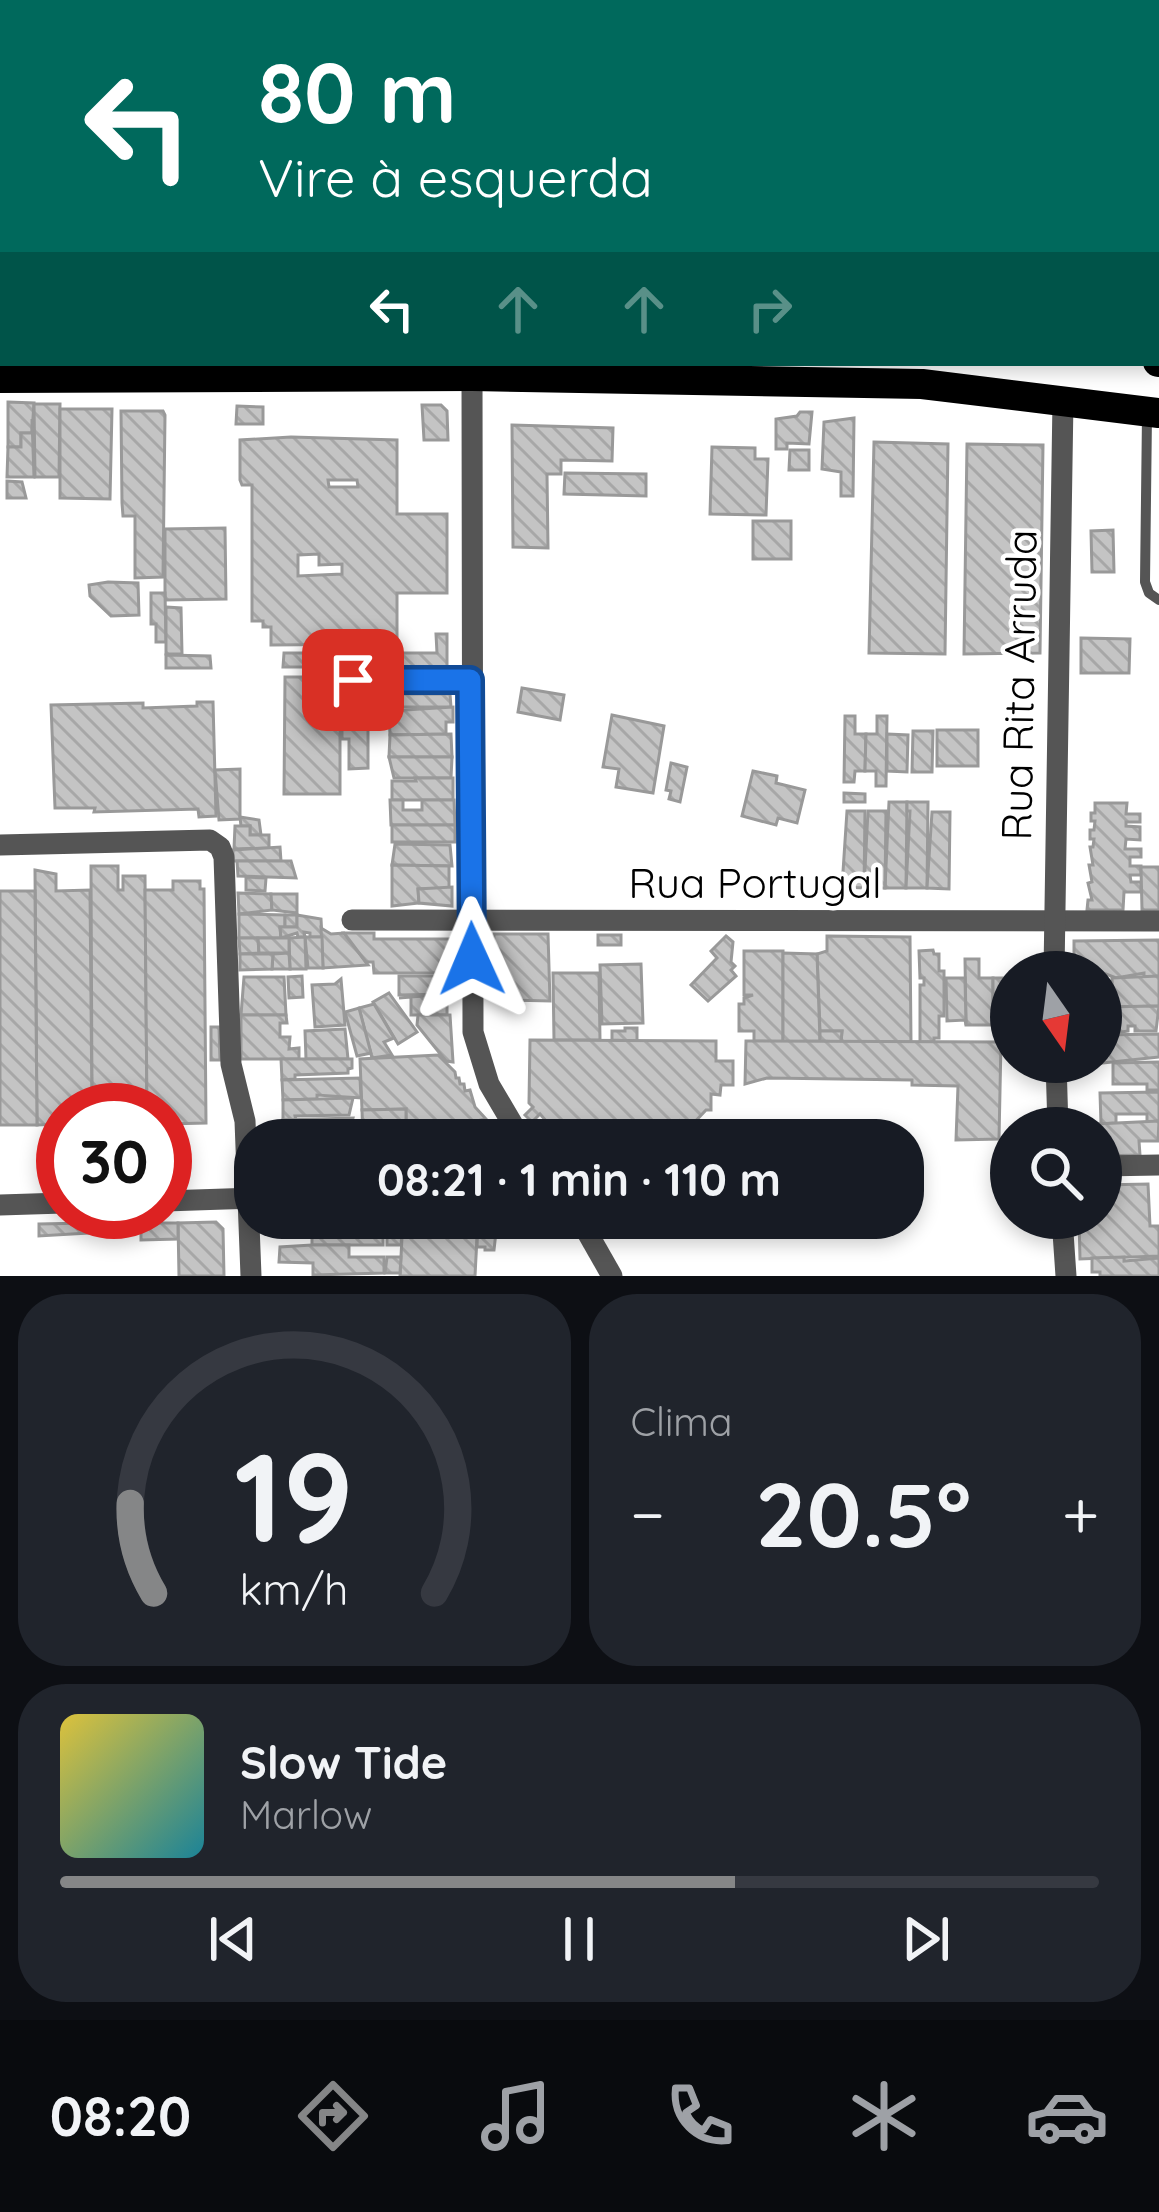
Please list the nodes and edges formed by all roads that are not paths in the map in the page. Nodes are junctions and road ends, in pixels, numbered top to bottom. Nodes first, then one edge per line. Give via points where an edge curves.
1 (276, 370) edge
2 (713, 371) edge
3 (922, 374) edge
4 (472, 376) junction
5 (0, 377) edge
6 (1063, 400) junction
7 (1153, 412) edge
8 (1159, 600) edge
9 (353, 680) dead end
10 (470, 680) junction
11 (0, 844) edge
12 (352, 920) dead end
13 (1053, 921) junction
14 (1159, 921) edge
15 (472, 923) junction
16 (1054, 951) edge
17 (245, 1119) edge
18 (511, 1119) edge
19 (1159, 1165) edge
20 (1122, 1166) edge
21 (234, 1199) edge
22 (192, 1200) edge
23 (36, 1204) edge
24 (0, 1205) edge
25 (251, 1239) edge
26 (591, 1239) edge
27 (1063, 1239) edge
28 (251, 1276) edge
29 (612, 1276) edge
30 (1066, 1276) edge

1 - 4 main road
1 - 5 main road
2 - 3 main road
2 - 4 main road
3 - 6 main road
4 - 10 street
6 - 7 main road
6 - 13 street, Rua Rita Arruda
7 - 8 lane via 1145,583
9 - 10 street
10 - 15 street
11 - 17 street via 210,840 220,847 231,1064
12 - 15 street, Rua Portugal
13 - 14 street, Rua Portugal
13 - 15 street, Rua Portugal
13 - 16 street, Rua Rita Arruda
15 - 18 street via 473,1032
19 - 20 street
21 - 22 street
23 - 24 street
25 - 28 street
26 - 29 street
27 - 30 street

